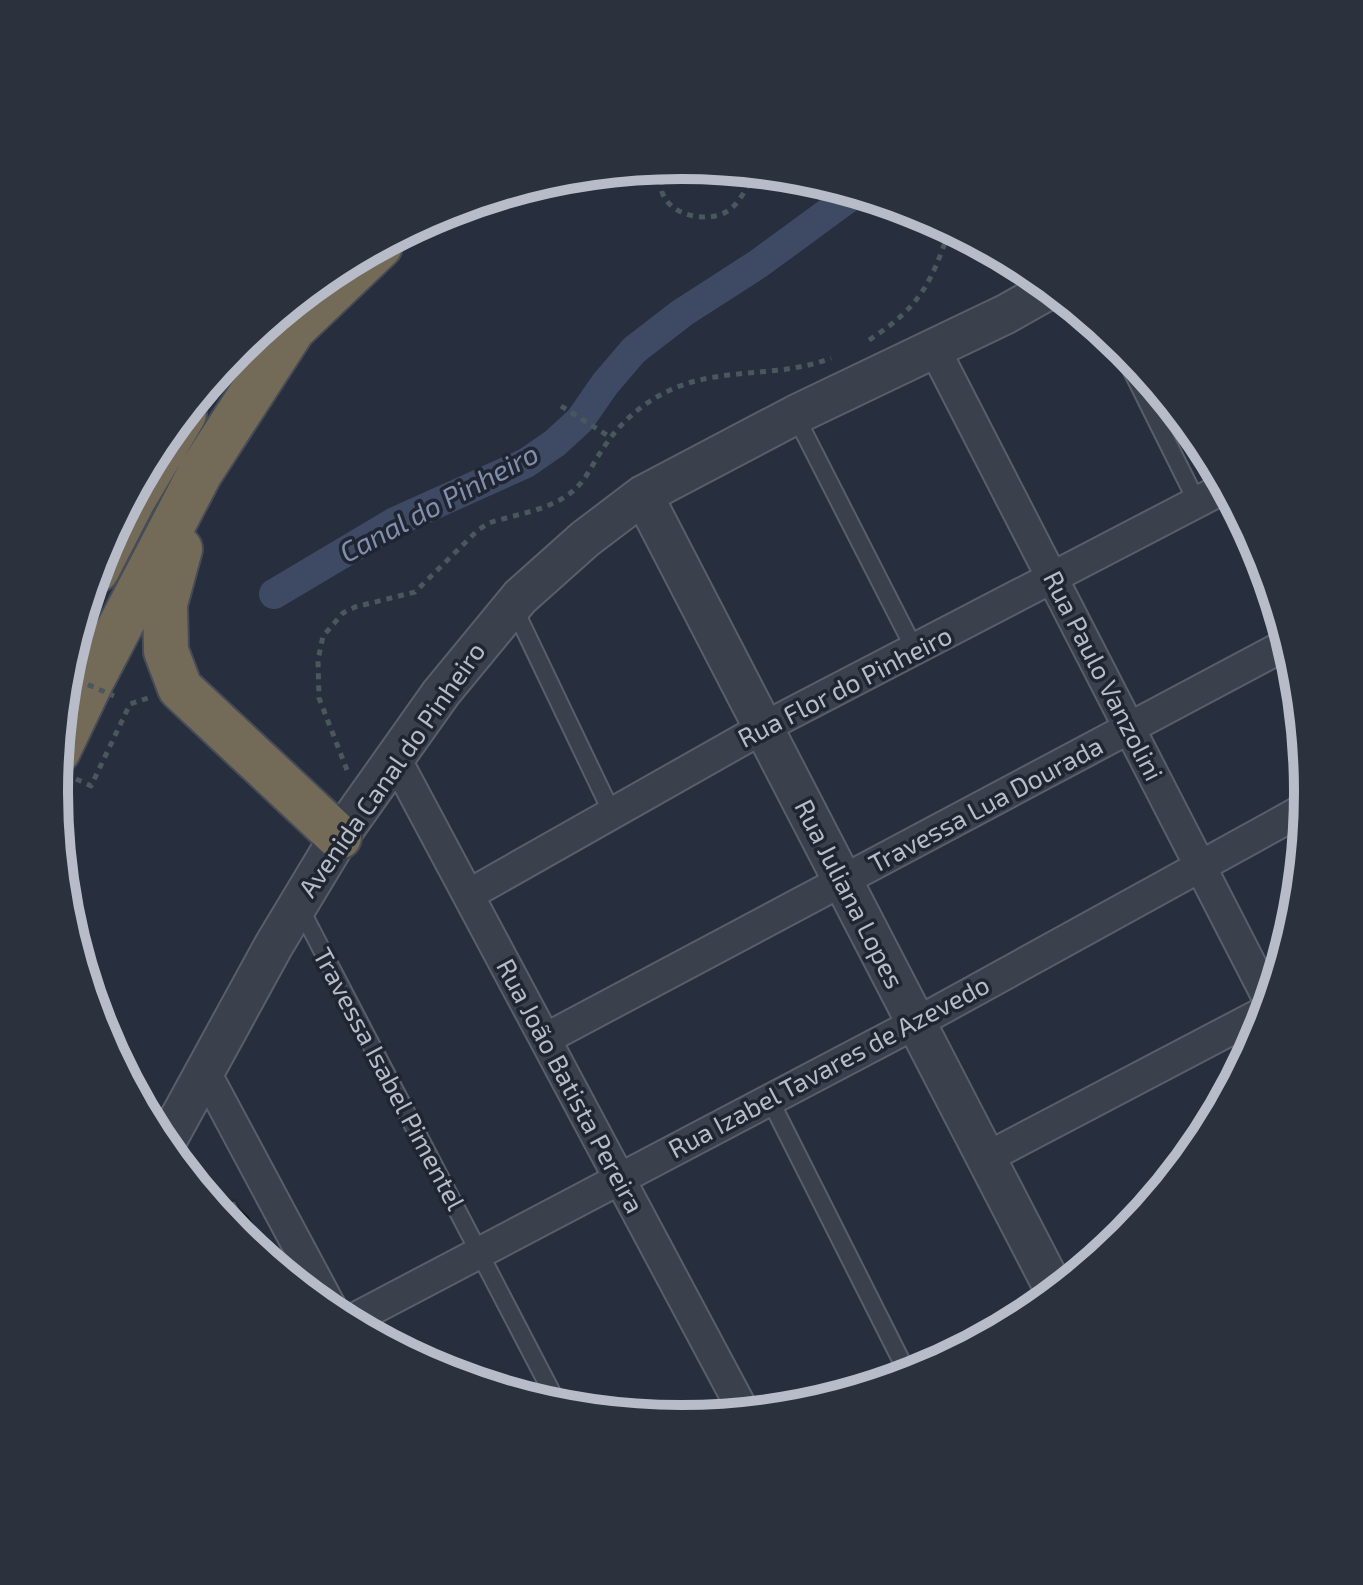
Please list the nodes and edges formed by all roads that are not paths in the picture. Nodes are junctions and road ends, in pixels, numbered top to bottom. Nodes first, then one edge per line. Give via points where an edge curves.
1 (345, 280) edge
2 (1039, 294) edge
3 (935, 350) junction
4 (1146, 391) edge
5 (795, 415) junction
6 (200, 473) junction
7 (1216, 492) edge
8 (643, 495) junction
9 (1197, 502) junction
10 (1053, 579) junction
11 (513, 606) junction
12 (1277, 649) edge
13 (915, 650) junction
14 (72, 722) edge
15 (763, 728) junction
16 (1130, 728) junction
17 (395, 758) junction
18 (612, 813) junction
19 (1294, 814) edge
20 (339, 837) junction
21 (1200, 865) junction
22 (843, 882) junction
23 (468, 895) junction
24 (298, 905) junction
25 (1263, 988) edge
26 (1251, 1019) edge
27 (916, 1023) junction
28 (545, 1039) junction
29 (205, 1072) junction
30 (770, 1100) junction
31 (171, 1133) edge
32 (986, 1158) junction
33 (620, 1179) junction
34 (480, 1253) junction
35 (1050, 1282) edge
36 (321, 1288) edge
37 (361, 1315) edge
38 (903, 1364) edge
39 (552, 1392) edge
40 (739, 1403) edge

1 - 6 highway via 293,329
2 - 3 street, Avenida Canal do Pinheiro
3 - 5 street, Avenida Canal do Pinheiro
3 - 10 street, Rua Paulo Vanzolini
4 - 9 lane
5 - 8 street, Avenida Canal do Pinheiro
5 - 13 lane
6 - 14 highway
6 - 20 highway via 165,604 166,651 180,688
7 - 9 street, Rua Flor do Pinheiro
8 - 11 street, Avenida Canal do Pinheiro via 585,539
8 - 15 street, Rua Juliana Lopes
9 - 10 street, Rua Flor do Pinheiro
10 - 13 street, Rua Flor do Pinheiro
10 - 16 street, Rua Paulo Vanzolini
11 - 17 street, Avenida Canal do Pinheiro
11 - 18 lane
12 - 16 street, Travessa Lua Dourada
13 - 15 street, Rua Flor do Pinheiro
15 - 18 street, Rua Flor do Pinheiro
15 - 22 street, Rua Juliana Lopes
16 - 21 street, Rua Paulo Vanzolini
16 - 22 street, Travessa Lua Dourada
17 - 20 street, Avenida Canal do Pinheiro
17 - 23 street, Rua João Batista Pereira
18 - 23 street, Rua Flor do Pinheiro
19 - 21 street, Rua Izabel Tavares de Azevedo
20 - 24 street, Avenida Canal do Pinheiro
21 - 25 street, Rua Paulo Vanzolini
21 - 27 street, Rua Izabel Tavares de Azevedo
22 - 27 street, Rua Juliana Lopes
22 - 28 street, Travessa Lua Dourada
23 - 28 street, Rua João Batista Pereira
24 - 29 street, Avenida Canal do Pinheiro
24 - 34 lane, Travessa Isabel Pimentel
26 - 32 street
27 - 30 street, Rua Izabel Tavares de Azevedo
27 - 32 street, Rua Juliana Lopes
28 - 33 street, Rua João Batista Pereira
29 - 31 street, Avenida Canal do Pinheiro
29 - 36 street
30 - 33 street, Rua Izabel Tavares de Azevedo
30 - 38 lane
32 - 35 street, Rua Juliana Lopes
33 - 34 street, Rua Izabel Tavares de Azevedo
33 - 40 street, Rua João Batista Pereira
34 - 37 street, Rua Izabel Tavares de Azevedo
34 - 39 lane, Travessa Isabel Pimentel

